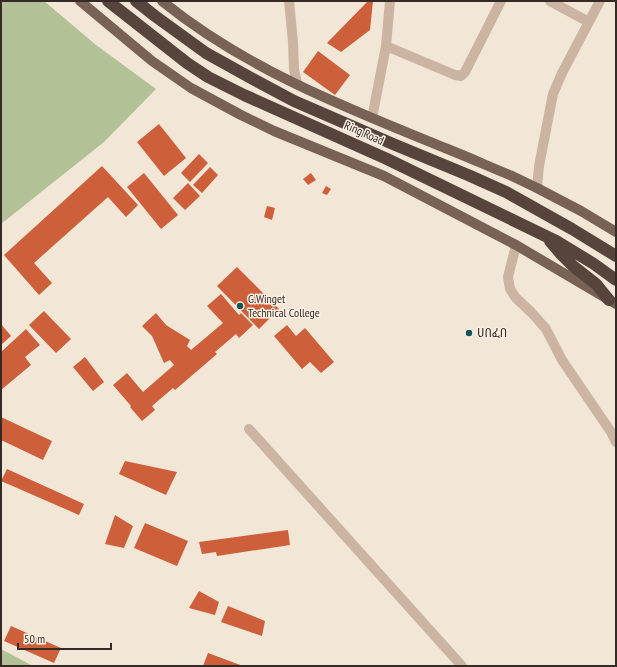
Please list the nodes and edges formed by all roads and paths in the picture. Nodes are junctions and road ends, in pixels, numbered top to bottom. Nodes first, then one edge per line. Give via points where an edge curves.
1 (80, 1) edge
2 (108, 1) edge
3 (136, 1) edge
4 (162, 1) edge
5 (289, 1) edge
6 (390, 1) edge
7 (501, 1) edge
8 (550, 1) edge
9 (600, 1) edge
10 (589, 22) junction
11 (386, 46) junction
12 (297, 84) junction
13 (372, 118) junction
14 (537, 188) junction
15 (616, 232) edge
16 (545, 236) junction
17 (516, 245) junction
18 (616, 256) edge
19 (616, 280) edge
20 (613, 302) edge
21 (249, 429) dead end
22 (616, 442) edge
23 (462, 666) edge

1 - 17 main road via 152,61 214,101 241,116 384,176
2 - 16 highway, Ring Road via 187,64 208,77 388,159
3 - 18 highway, Ring Road via 206,53 294,101 506,192
4 - 12 main road via 229,48
5 - 12 street
6 - 11 street
7 - 11 street via 461,76
8 - 10 street
9 - 10 street
10 - 14 street via 553,94
11 - 13 street
12 - 13 main road
13 - 14 main road
14 - 15 main road
16 - 19 highway, Ring Road via 594,264
16 - 20 highway via 573,266 596,284
17 - 20 main road
17 - 22 street via 508,277 510,289 546,329 562,360
21 - 23 street

